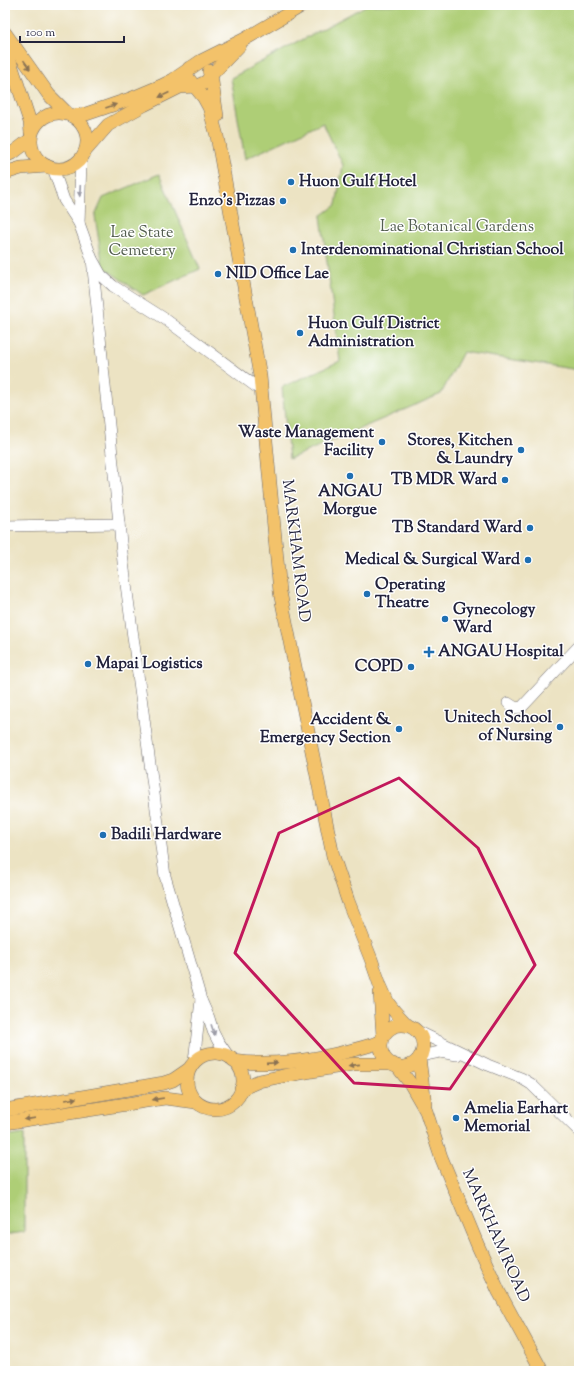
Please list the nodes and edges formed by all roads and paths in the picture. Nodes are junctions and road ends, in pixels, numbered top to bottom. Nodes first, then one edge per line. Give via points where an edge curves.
1 (303, 5) edge
2 (5, 32) edge
3 (246, 39) junction
4 (5, 46) edge
5 (191, 67) junction
6 (211, 75) junction
7 (194, 86) junction
8 (70, 115) junction
9 (31, 136) junction
10 (218, 136) junction
11 (84, 154) junction
12 (5, 156) edge
13 (50, 167) junction
14 (5, 173) edge
15 (79, 223) junction
16 (92, 259) junction
17 (262, 391) junction
18 (119, 524) junction
19 (5, 526) edge
20 (579, 646) edge
21 (508, 703) dead end
22 (380, 985) junction
23 (200, 996) dead end
24 (412, 1028) junction
25 (382, 1039) junction
26 (420, 1057) junction
27 (231, 1059) junction
28 (395, 1065) junction
29 (488, 1065) junction
30 (192, 1066) junction
31 (241, 1089) junction
32 (196, 1102) junction
33 (5, 1110) edge
34 (426, 1111) junction
35 (5, 1123) edge
36 (579, 1131) edge
37 (542, 1371) edge

1 - 3 main road
2 -> 8 main road via 49,95
3 - 5 main road
3 - 6 main road
4 - 9 main road via 30,122
5 - 6 main road via 205,66
5 - 7 main road, MARKHAM ROAD via 187,74
8 -> 5 main road via 86,114 130,99 174,80
6 - 7 main road via 204,83
6 - 10 main road, MARKHAM ROAD
7 - 10 main road, MARKHAM ROAD via 209,107
7 -> 11 main road via 180,87 108,125
8 - 9 main road via 58,112 41,118
8 - 11 main road via 81,122 86,130 88,140
9 - 12 main road via 14,152
9 - 13 main road via 36,157
10 - 17 main road, MARKHAM ROAD
11 - 13 main road via 76,164 68,168
11 -> 15 street
13 - 14 main road via 21,168
13 - 15 street via 64,200
15 - 16 street
16 - 17 street via 101,275 113,286 165,319
16 - 18 street
17 - 22 main road, MARKHAM ROAD via 268,475 282,599 333,856
18 - 19 street
18 - 23 street via 165,876
20 - 21 street via 522,707 516,708
22 - 24 main road, MARKHAM ROAD via 388,1003
22 - 25 main road, MARKHAM ROAD
24 - 25 main road via 396,1025
24 - 26 main road via 421,1036 423,1043
24 - 29 street
27 -> 25 main road via 257,1064 284,1062 342,1053
25 - 28 main road via 382,1053
26 - 28 main road via 409,1065
26 - 29 street via 444,1052
26 - 34 main road, MARKHAM ROAD
27 - 30 main road via 222,1054 207,1054
30 -> 27 street via 201,1000 218,1041
27 - 31 main road via 242,1074
28 -> 31 main road via 353,1064 259,1081
28 - 34 main road, MARKHAM ROAD via 410,1083
29 - 36 street via 531,1084
30 - 32 main road via 187,1076 188,1090
33 -> 30 main road via 164,1083 173,1080
31 - 32 main road via 234,1100 221,1108 214,1109
32 -> 35 main road via 165,1098
34 - 37 main road, MARKHAM ROAD via 441,1157 478,1246 499,1292

